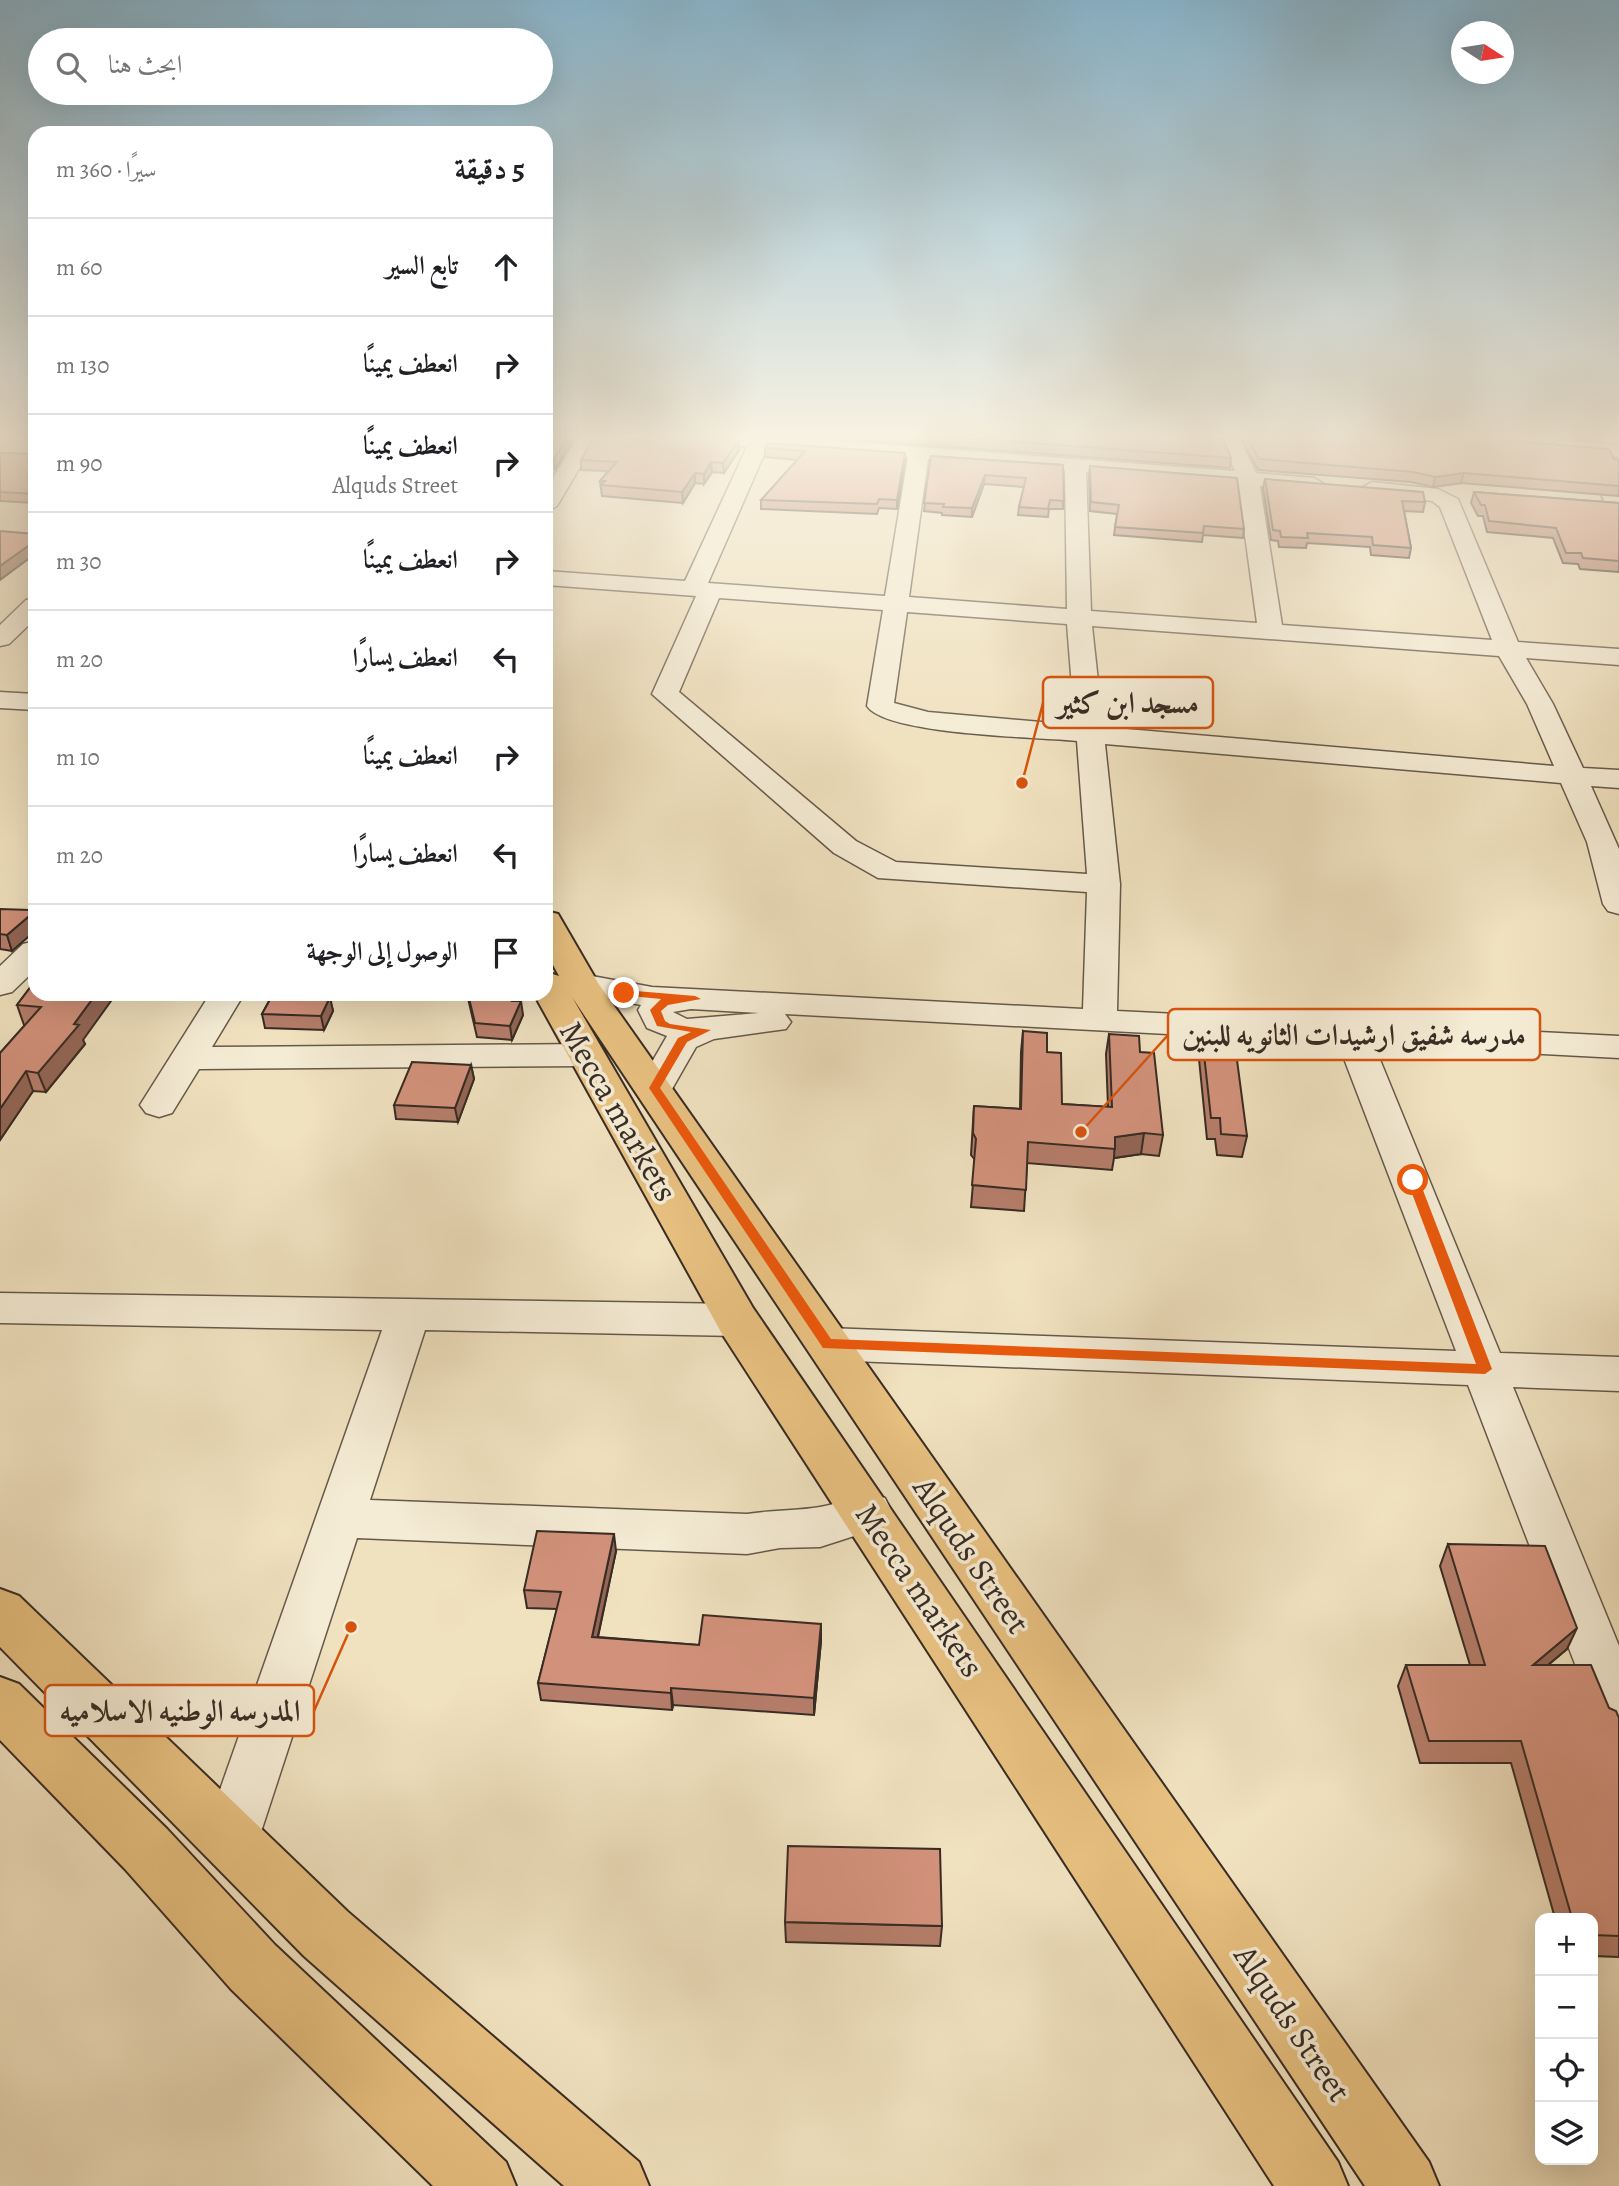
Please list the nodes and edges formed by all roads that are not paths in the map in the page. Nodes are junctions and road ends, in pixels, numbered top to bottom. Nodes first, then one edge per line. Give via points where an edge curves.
1 (723, 537) edge
2 (906, 537) edge
3 (1077, 537) edge
4 (1257, 537) edge
5 (1463, 537) edge
6 (553, 579) edge
7 (702, 591) junction
8 (895, 605) junction
9 (28, 612) edge
10 (1079, 616) junction
11 (1270, 630) junction
12 (0, 639) edge
13 (1507, 647) junction
14 (1619, 657) edge
15 (0, 700) edge
16 (28, 702) edge
17 (1091, 735) junction
18 (1573, 776) junction
19 (1619, 779) edge
20 (1104, 884) junction
21 (1619, 904) edge
22 (553, 944) edge
23 (28, 958) edge
24 (564, 983) edge
25 (0, 985) edge
26 (223, 1001) edge
27 (700, 1015) junction
28 (1099, 1020) junction
29 (1355, 1041) junction
30 (1619, 1047) edge
31 (587, 1055) junction
32 (187, 1058) junction
33 (1619, 1061) edge
34 (655, 1088) junction
35 (159, 1105) dead end
36 (0, 1308) edge
37 (409, 1314) junction
38 (737, 1320) junction
39 (827, 1344) junction
40 (1485, 1369) junction
41 (1619, 1374) edge
42 (868, 1512) junction
43 (339, 1518) junction
44 (0, 1612) edge
45 (0, 1702) edge
46 (1619, 1710) edge
47 (231, 1838) junction
48 (482, 2186) edge
49 (615, 2186) edge
50 (1314, 2186) edge
51 (1405, 2186) edge

1 - 7 street
2 - 8 street
3 - 10 street
4 - 11 street
5 - 13 street
6 - 7 street
7 - 8 street
7 - 20 street via 665,694 845,847 889,871
8 - 10 street
8 - 17 street via 880,706 886,711
9 - 12 street
10 - 11 street
10 - 17 street
11 - 13 street
13 - 14 street
13 - 18 street
15 - 16 street
17 - 18 street
17 - 20 street
18 - 19 street
18 - 21 street via 1602,842
20 - 28 street
22 - 24 main road, Alquds Street
23 - 25 street
24 - 27 street via 652,997
24 - 31 main road, Mecca markets
24 - 34 main road, Alquds Street
26 - 32 street
27 - 28 street
27 - 29 street via 761,1022
27 - 34 street
28 - 29 street
29 - 30 street
29 - 33 street
29 - 40 street
31 - 32 street
31 - 38 main road, Mecca markets
32 - 35 street
34 - 39 main road, Alquds Street
36 - 37 street
37 - 38 street
37 - 43 street
38 - 42 main road, Mecca markets
39 - 40 street
39 - 51 main road, Alquds Street
40 - 41 street
40 - 46 street
42 - 43 street via 820,1527 747,1534
42 - 50 main road, Mecca markets
43 - 47 street
44 - 47 main road
45 - 48 main road via 146,1849 253,1967
47 - 49 main road via 326,1934

